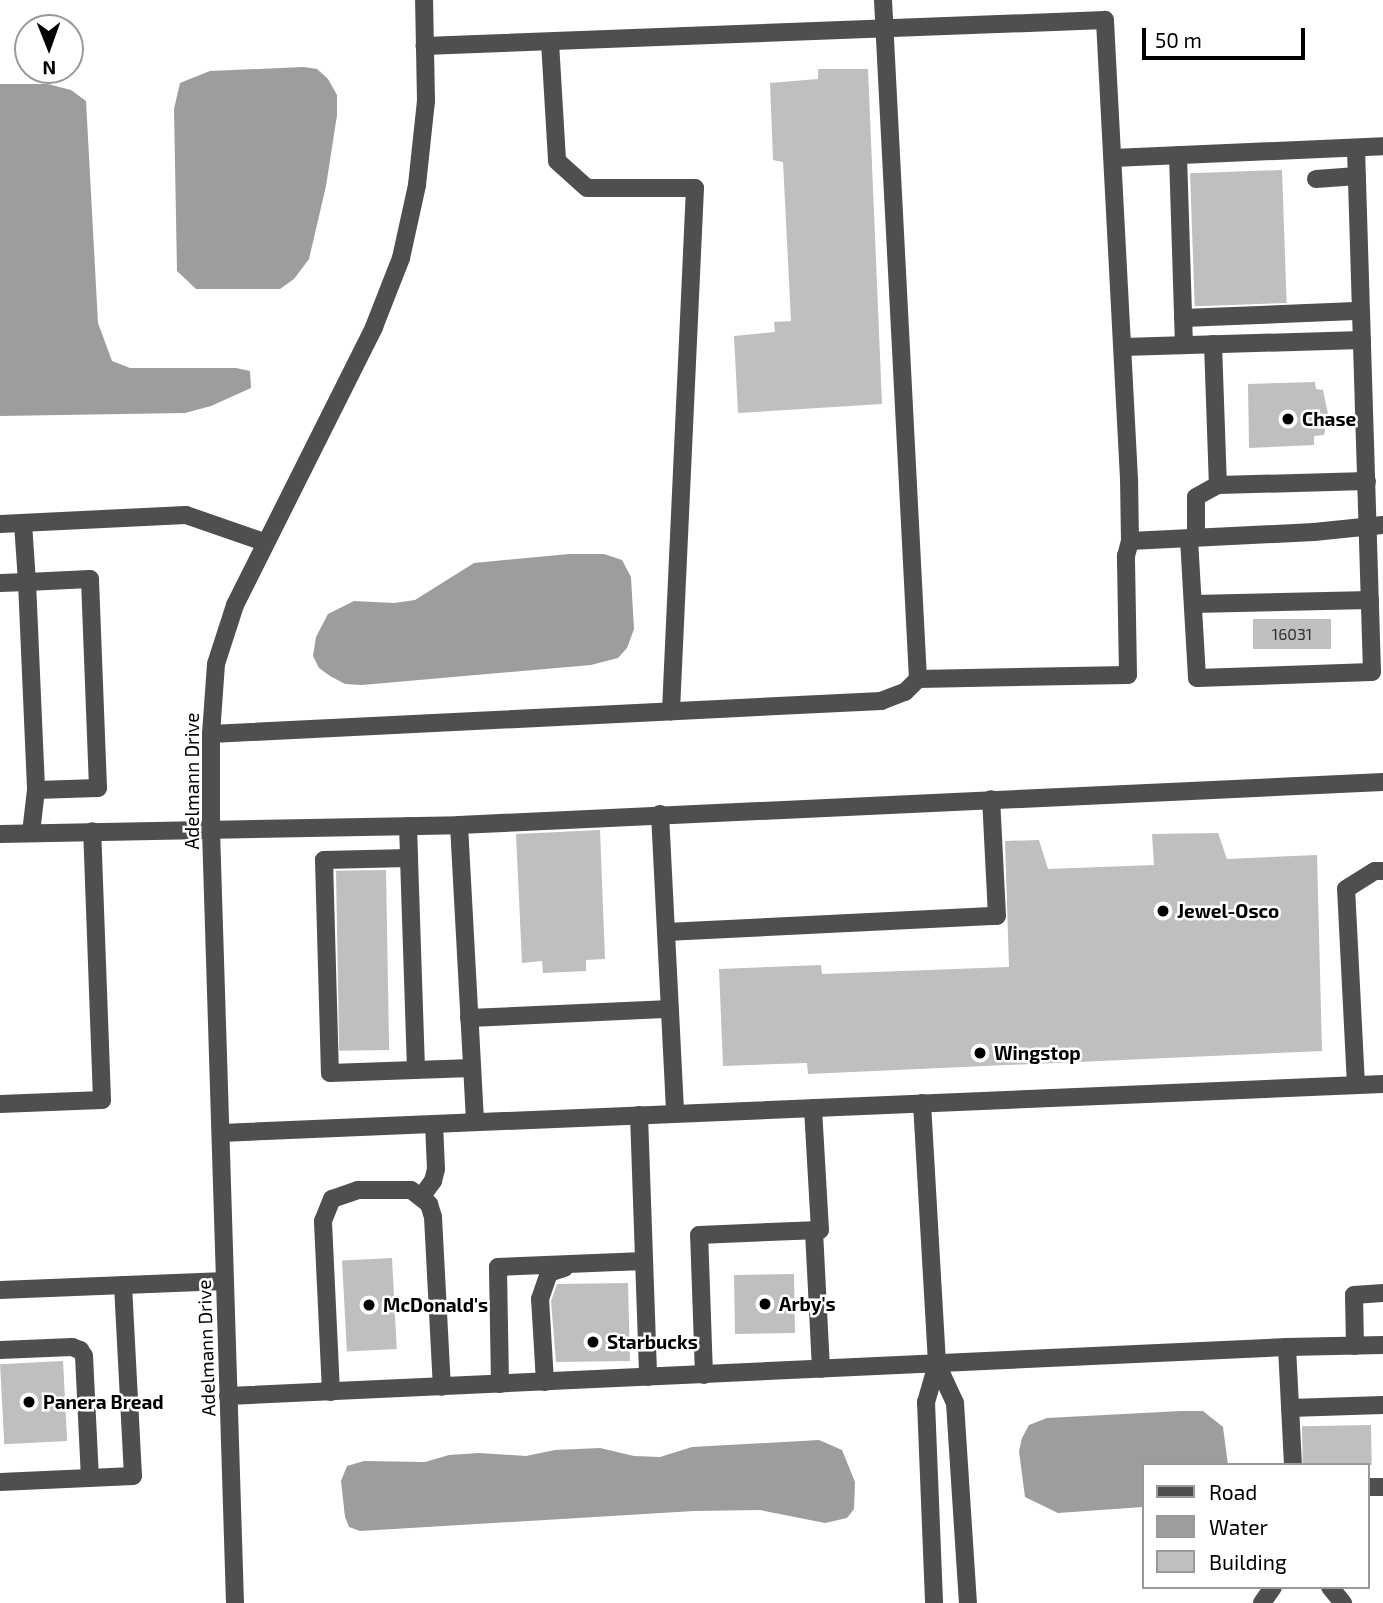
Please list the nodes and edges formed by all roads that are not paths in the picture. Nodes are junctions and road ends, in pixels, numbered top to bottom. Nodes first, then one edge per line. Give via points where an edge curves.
1 (883, 0) edge
2 (424, 1) edge
3 (884, 29) junction
4 (550, 42) junction
5 (424, 47) junction
6 (1383, 146) edge
7 (1356, 148) junction
8 (1178, 155) junction
9 (1113, 158) junction
10 (1357, 176) junction
11 (1316, 179) dead end
12 (1361, 307) junction
13 (1183, 318) junction
14 (1362, 340) junction
15 (1213, 344) junction
16 (1184, 345) junction
17 (1123, 347) junction
18 (1367, 481) junction
19 (1218, 485) junction
20 (23, 523) junction
21 (0, 524) edge
22 (1376, 526) edge
23 (1192, 538) junction
24 (1130, 541) junction
25 (264, 542) junction
26 (27, 582) junction
27 (0, 583) edge
28 (1370, 600) junction
29 (1193, 604) junction
30 (918, 679) junction
31 (671, 711) junction
32 (211, 734) junction
33 (1383, 782) edge
34 (36, 790) junction
35 (991, 799) junction
36 (660, 814) junction
37 (459, 825) junction
38 (408, 826) junction
39 (211, 829) junction
40 (92, 831) junction
41 (31, 833) junction
42 (0, 834) edge
43 (409, 858) junction
44 (1383, 871) edge
45 (666, 932) junction
46 (670, 1009) junction
47 (470, 1018) junction
48 (472, 1068) junction
49 (416, 1070) junction
50 (1383, 1084) edge
51 (1356, 1085) junction
52 (922, 1103) junction
53 (0, 1104) edge
54 (813, 1108) junction
55 (675, 1114) junction
56 (639, 1115) junction
57 (475, 1122) junction
58 (435, 1124) junction
59 (221, 1133) junction
60 (422, 1196) junction
61 (814, 1231) junction
62 (644, 1261) junction
63 (578, 1265) junction
64 (225, 1281) junction
65 (123, 1285) junction
66 (0, 1290) edge
67 (1383, 1293) edge
68 (1383, 1345) edge
69 (1355, 1346) junction
70 (1287, 1347) junction
71 (0, 1350) edge
72 (937, 1364) junction
73 (821, 1369) junction
74 (704, 1375) junction
75 (648, 1377) junction
76 (545, 1382) junction
77 (500, 1384) junction
78 (442, 1387) junction
79 (331, 1392) junction
80 (228, 1396) junction
81 (1383, 1405) edge
82 (1290, 1408) junction
83 (1293, 1463) edge
84 (90, 1478) junction
85 (0, 1482) edge
86 (1332, 1589) edge
87 (235, 1603) edge
88 (934, 1603) edge
89 (968, 1603) edge
90 (1343, 1603) edge

1 - 3 street
2 - 5 street, Adelmann Drive
3 - 4 street
3 - 9 street via 1105,20
3 - 30 street
4 - 5 street
4 - 31 street via 557,161 587,188 695,188
5 - 25 street, Adelmann Drive via 426,101 419,173 401,258 374,327
6 - 7 street
7 - 8 street
7 - 10 street
8 - 9 street
8 - 13 street
9 - 17 street
10 - 11 street
10 - 12 street
12 - 13 street
12 - 14 street
13 - 16 street
14 - 15 street
14 - 18 street
15 - 16 street
15 - 19 street
16 - 17 street
17 - 24 street
18 - 19 street
18 - 22 street
19 - 23 street via 1196,497
20 - 21 street
20 - 25 street via 186,515
20 - 26 street
22 - 23 street
22 - 28 street
23 - 24 street
23 - 29 street
24 - 30 street via 1126,556 1128,675
25 - 32 street, Adelmann Drive via 234,605 216,664
26 - 27 street
26 - 34 street
26 - 34 street via 90,579 98,788
28 - 29 street
28 - 29 street via 1372,672 1197,678
30 - 31 street via 905,692 881,701
31 - 32 street
32 - 39 street, Adelmann Drive
33 - 35 street
34 - 41 street
35 - 36 street
35 - 45 street via 997,916
36 - 37 street
36 - 45 street
37 - 38 street
37 - 47 street
38 - 39 street
38 - 43 street
39 - 40 street
39 - 59 street, Adelmann Drive
40 - 41 street
40 - 53 street via 102,1100
41 - 42 street
43 - 49 street
43 - 49 street via 324,860 329,1046 330,1073
44 - 51 street via 1346,889
45 - 46 street
46 - 47 street
46 - 55 street
47 - 48 street
48 - 49 street
48 - 57 street
50 - 51 street
51 - 52 street
52 - 54 street
52 - 72 street
54 - 55 street
54 - 61 street via 820,1230
55 - 56 street
56 - 57 street
56 - 62 street
57 - 58 street
58 - 59 street
58 - 60 street via 436,1169
59 - 64 street, Adelmann Drive
60 - 78 street via 433,1217
60 - 79 street via 411,1190 358,1190 332,1199 327,1209 323,1221
61 - 73 street
61 - 74 street via 699,1235
62 - 63 street
62 - 75 street
63 - 76 street via 544,1279 540,1299
63 - 77 street via 498,1267
64 - 65 street
64 - 80 street, Adelmann Drive
65 - 66 street
65 - 84 street via 133,1476
67 - 69 street via 1354,1295
68 - 69 street
69 - 70 street
70 - 72 street
70 - 82 street
71 - 84 street via 80,1350 84,1356
72 - 73 street
72 - 88 street via 926,1402
72 - 89 street via 955,1403
73 - 74 street
74 - 75 street
75 - 76 street
76 - 77 street
77 - 78 street
78 - 79 street
79 - 80 street
80 - 87 street, Adelmann Drive
81 - 82 street
82 - 83 street
84 - 85 street
86 - 90 street

